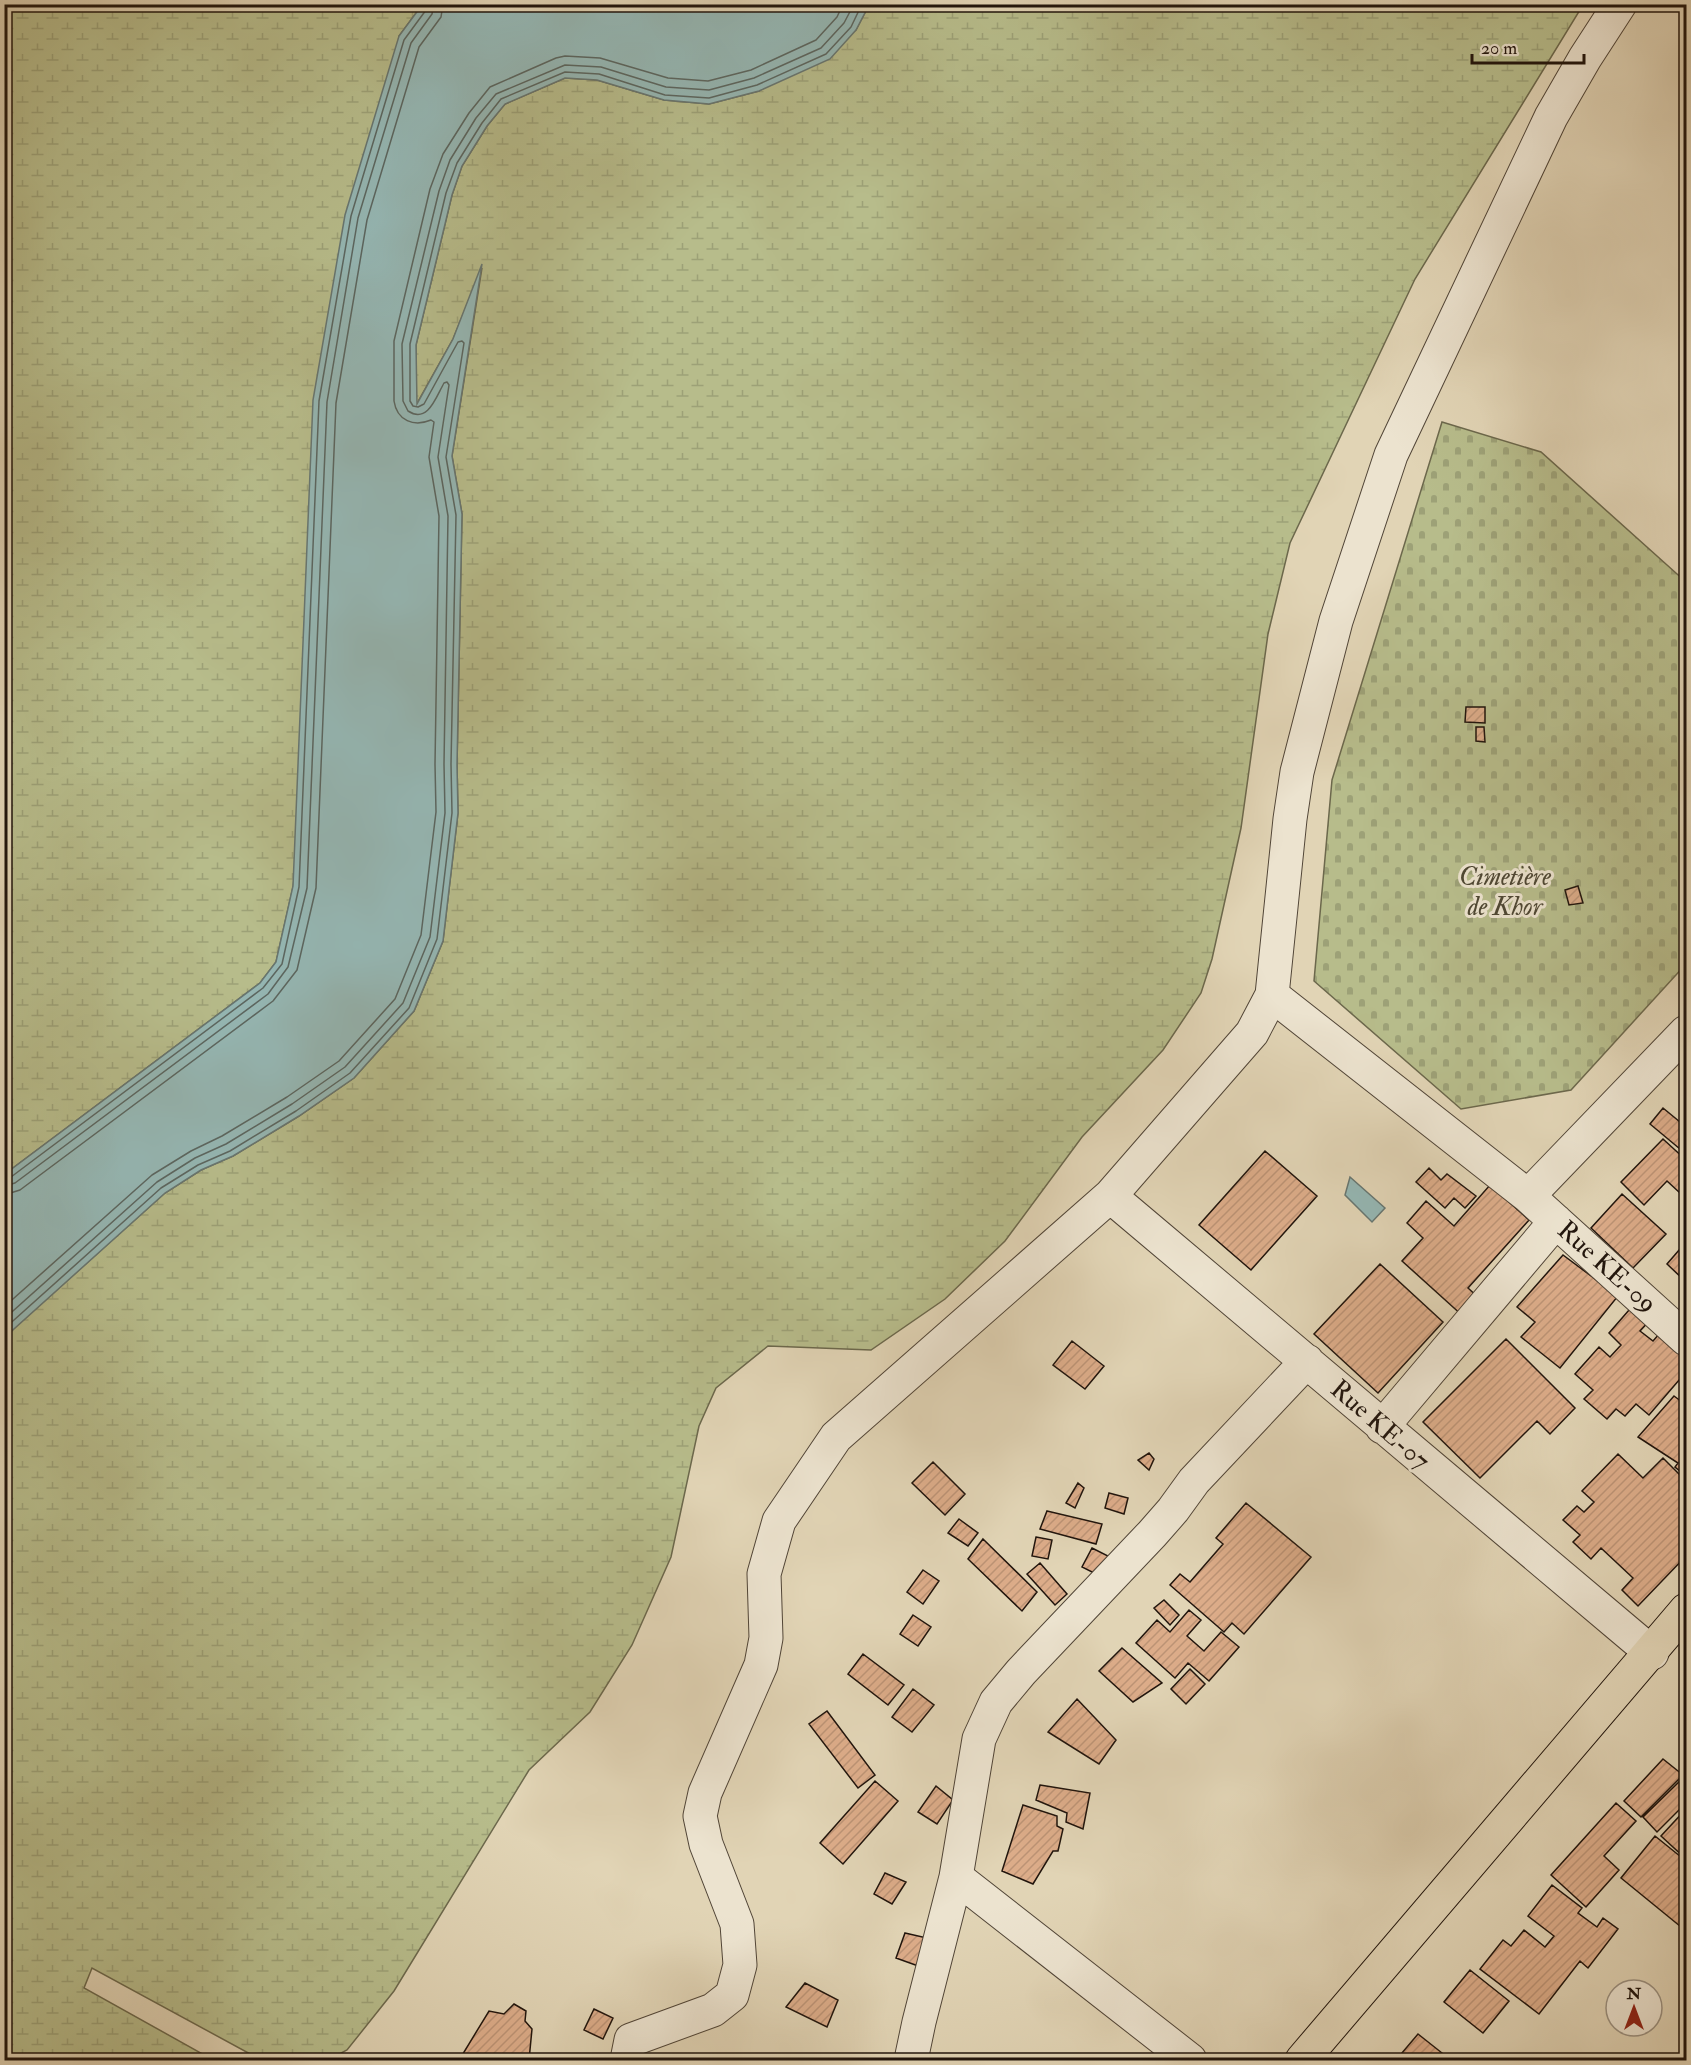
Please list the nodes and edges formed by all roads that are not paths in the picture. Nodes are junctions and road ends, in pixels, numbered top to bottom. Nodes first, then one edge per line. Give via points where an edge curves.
1 (1620, 4) edge
2 (1272, 995) junction
3 (1686, 1032) edge
4 (1110, 1196) junction
5 (1528, 1196) junction
6 (1556, 1221) junction
7 (1686, 1339) edge
8 (1307, 1361) junction
9 (1382, 1427) junction
10 (1685, 1615) edge
11 (1652, 1653) junction
12 (956, 1877) junction
13 (627, 2061) edge
14 (911, 2061) edge
15 (1190, 2061) edge
16 (1302, 2061) edge

1 - 2 street via 1551,117 1391,455 1336,621 1297,772
2 - 4 street via 1252,1033
2 - 5 street, Rue KE-09
3 - 5 street
4 - 8 street, Rue KE-07
4 - 13 street via 836,1437 779,1521 764,1574 766,1638 761,1665 705,1793 700,1816 706,1844 737,1924 740,1965 732,1995 713,2010 631,2040
5 - 6 street, Rue KE-09
6 - 7 street, Rue KE-09
6 - 9 street
8 - 9 street, Rue KE-07
8 - 12 street via 996,1702 979,1738
9 - 11 street, Rue KE-07
10 - 11 highway
11 - 16 highway
12 - 14 street
12 - 15 street

